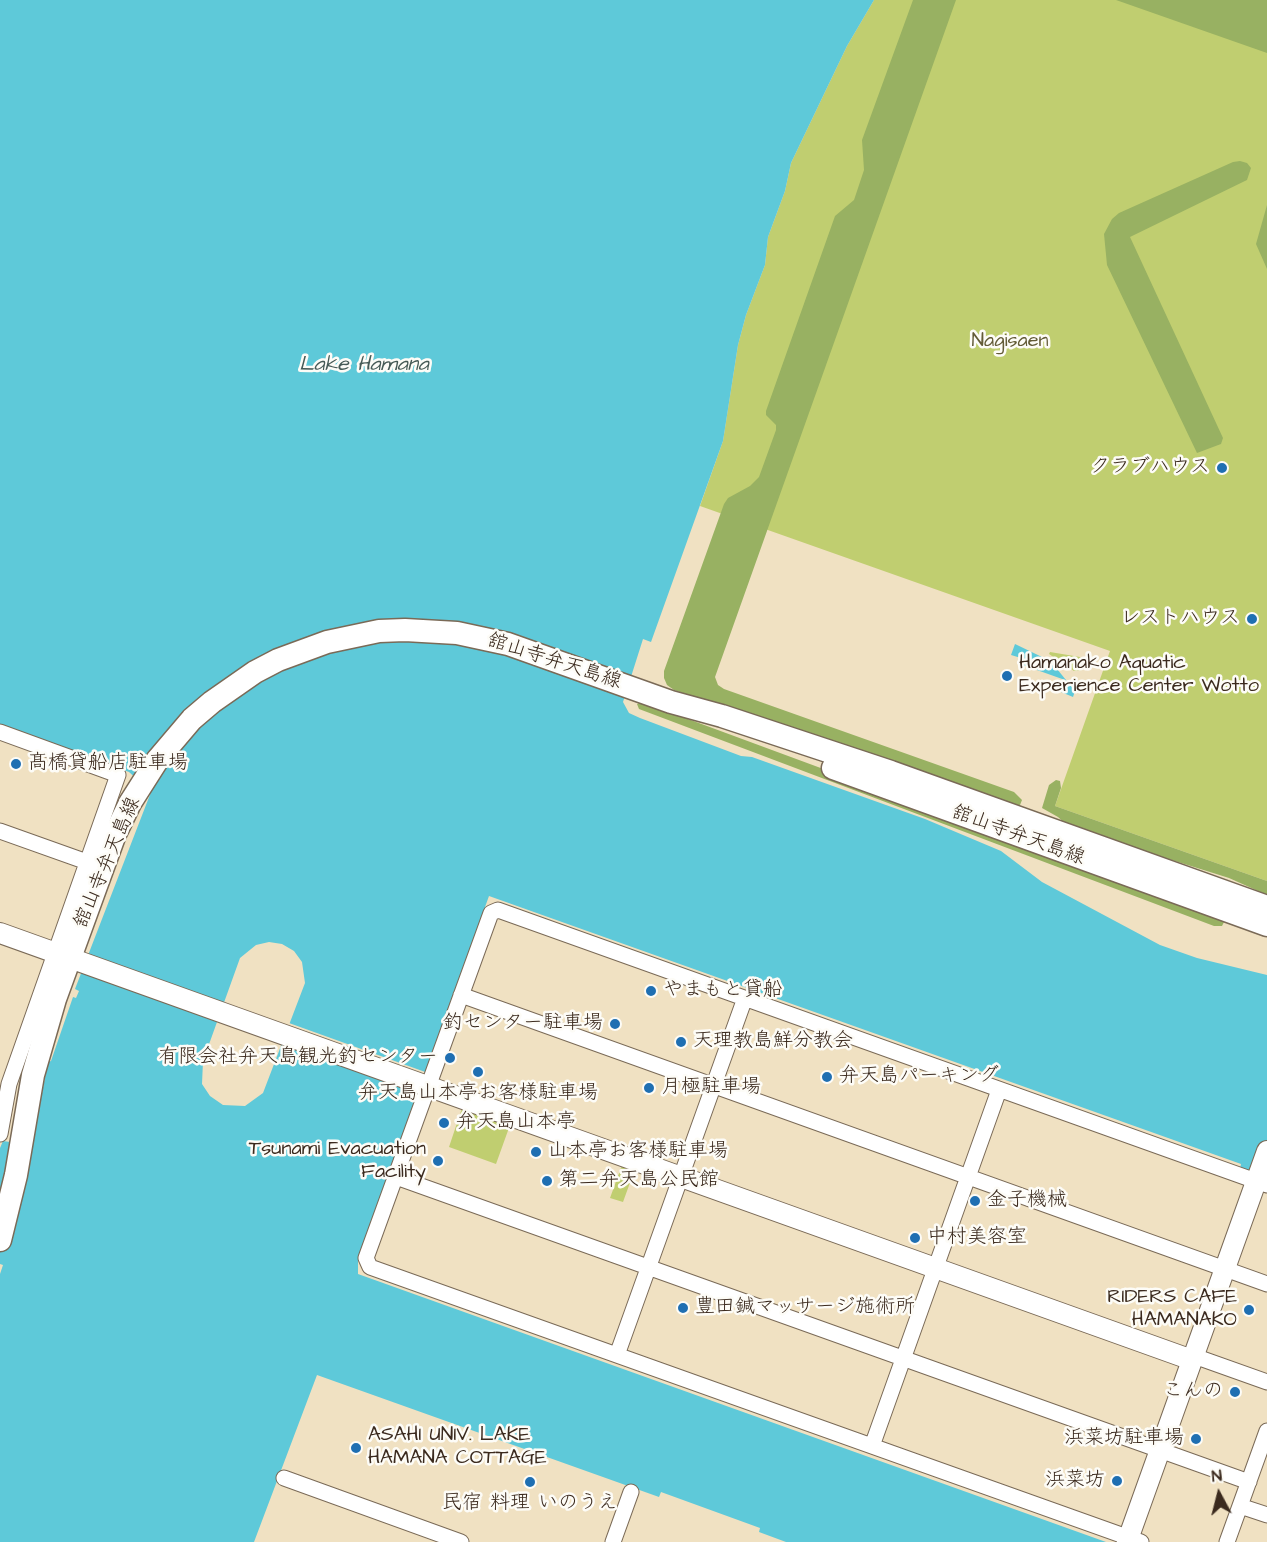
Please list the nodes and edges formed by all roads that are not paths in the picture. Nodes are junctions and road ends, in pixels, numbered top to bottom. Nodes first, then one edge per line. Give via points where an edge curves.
1 (671, 702) junction
2 (0, 732) edge
3 (0, 831) edge
4 (87, 862) junction
5 (1267, 907) edge
6 (1267, 925) edge
7 (0, 933) edge
8 (69, 958) junction
9 (461, 995) junction
10 (745, 998) junction
11 (5, 1083) edge
12 (427, 1086) junction
13 (714, 1086) junction
14 (999, 1090) junction
15 (0, 1134) edge
16 (1267, 1151) edge
17 (396, 1177) junction
18 (681, 1177) junction
19 (968, 1177) junction
20 (1260, 1182) edge
21 (0, 1240) edge
22 (649, 1267) junction
23 (936, 1268) junction
24 (1225, 1269) junction
25 (1267, 1284) edge
26 (617, 1355) junction
27 (903, 1358) junction
28 (1193, 1358) junction
29 (1267, 1382) edge
30 (1267, 1431) edge
31 (872, 1446) junction
32 (1160, 1450) junction
33 (1264, 1450) edge
34 (284, 1478) dead end
35 (1249, 1482) junction
36 (631, 1492) dead end
37 (1240, 1506) junction
38 (1267, 1515) edge
39 (1132, 1541) edge
40 (461, 1542) edge
41 (613, 1542) edge
42 (1227, 1542) edge

1 - 5 main road, 舘山寺弁天島線 via 891,772
1 - 6 main road, 舘山寺弁天島線 via 885,788
1 - 8 main road, 舘山寺弁天島線 via 483,637 422,630 353,636 286,657 233,686 174,738 140,786 115,834
2 - 4 street via 118,775
3 - 4 street
4 - 8 street
7 - 8 street
8 - 11 street
8 - 12 street
8 - 21 main road, 舘山寺弁天島線 via 33,1075
9 - 10 street via 491,913 498,910
9 - 12 street
9 - 13 street
10 - 13 street
10 - 14 street
11 - 15 street
12 - 17 street
12 - 18 street
13 - 18 street
13 - 19 street
14 - 19 street
14 - 20 street
16 - 20 street
17 - 22 street
17 - 26 street via 366,1258 370,1267
18 - 22 street
18 - 23 street
19 - 23 street
19 - 24 street
20 - 24 street
22 - 26 street
22 - 27 street
23 - 27 street
23 - 28 street
24 - 25 street
24 - 28 street
26 - 31 street
27 - 31 street
27 - 32 street
28 - 29 street
28 - 32 street
30 - 33 street
31 - 39 street
32 - 35 street
32 - 39 street
33 - 35 street
34 - 40 street
35 - 37 street
36 - 41 street
37 - 38 street
37 - 42 street

